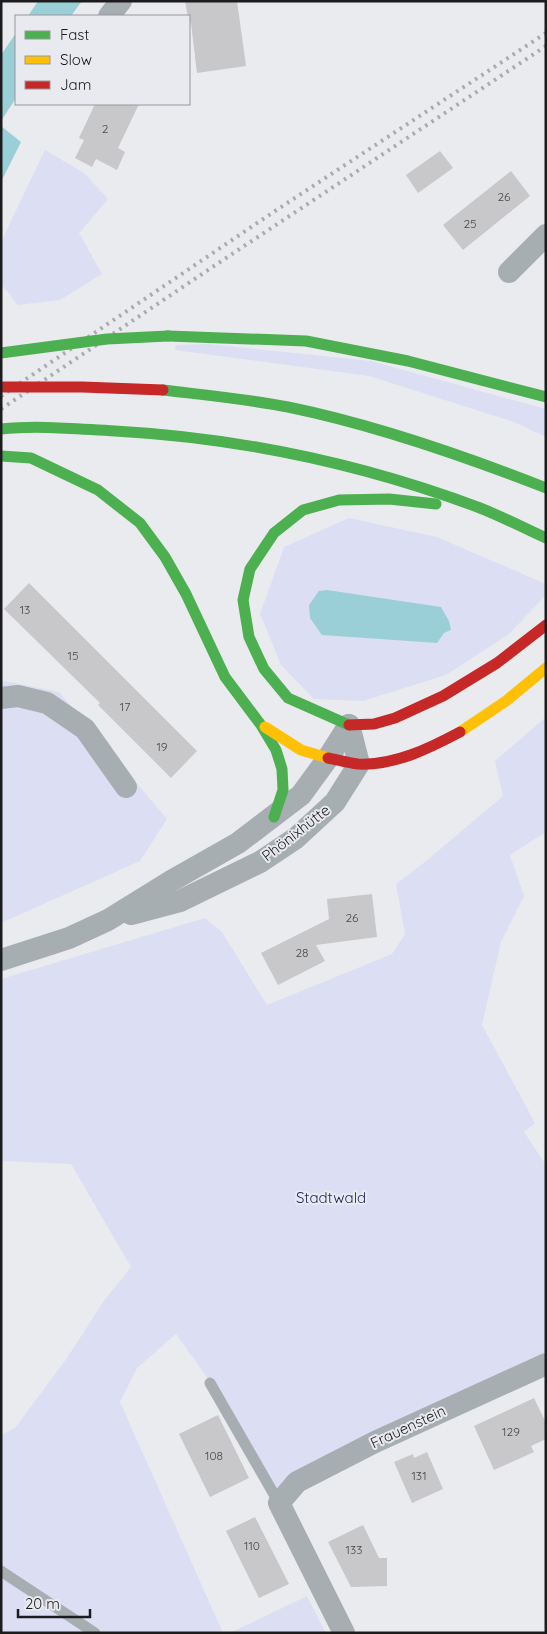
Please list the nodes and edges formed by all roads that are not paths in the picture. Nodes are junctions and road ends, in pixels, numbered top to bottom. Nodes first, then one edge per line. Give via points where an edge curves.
1 (121, 1) edge
2 (110, 15) edge
3 (546, 235) edge
4 (509, 272) dead end
5 (1, 353) edge
6 (1, 387) edge
7 (546, 397) edge
8 (1, 429) edge
9 (1, 456) edge
10 (546, 488) edge
11 (482, 509) junction
12 (546, 538) edge
13 (546, 625) edge
14 (546, 668) edge
15 (1, 698) edge
16 (261, 724) junction
17 (348, 725) junction
18 (328, 758) junction
19 (360, 764) junction
20 (126, 787) dead end
21 (274, 817) junction
22 (108, 920) junction
23 (1, 960) edge
24 (546, 1364) edge
25 (210, 1384) dead end
26 (279, 1503) junction
27 (1, 1571) edge
28 (94, 1633) edge
29 (344, 1633) edge

1 - 2 street
3 - 4 street
5 - 7 main road, bridge via 98,340 168,336 306,340 408,361
6 - 10 main road, bridge via 106,386 163,390 305,410 402,436
8 - 11 main road via 30,426 218,440 298,454 396,479
9 - 16 main road via 31,458 98,490 140,523 186,594 224,677
11 - 12 main road
11 - 17 main road via 388,499 339,500 302,510 274,533 250,569 243,600 249,637 264,669 288,698
13 - 17 main road via 497,663 443,696 395,718 374,724
14 - 19 main road via 509,700 451,737 410,756
15 - 20 street via 18,696 47,703 85,729
16 - 18 main road via 301,750
16 - 21 main road via 276,750 282,769 283,790
17 - 18 street, Phönixhütte
17 - 19 street
18 - 19 main road
18 - 21 street, Phönixhütte via 301,795
19 - 22 street, Phönixhütte via 335,802 296,838 260,862 180,901
21 - 22 street, Phönixhütte via 238,843
22 - 23 street, Phönixhütte via 69,938
24 - 26 street, Frauenstein via 366,1446 297,1482
25 - 26 lane
26 - 29 street
27 - 28 lane

